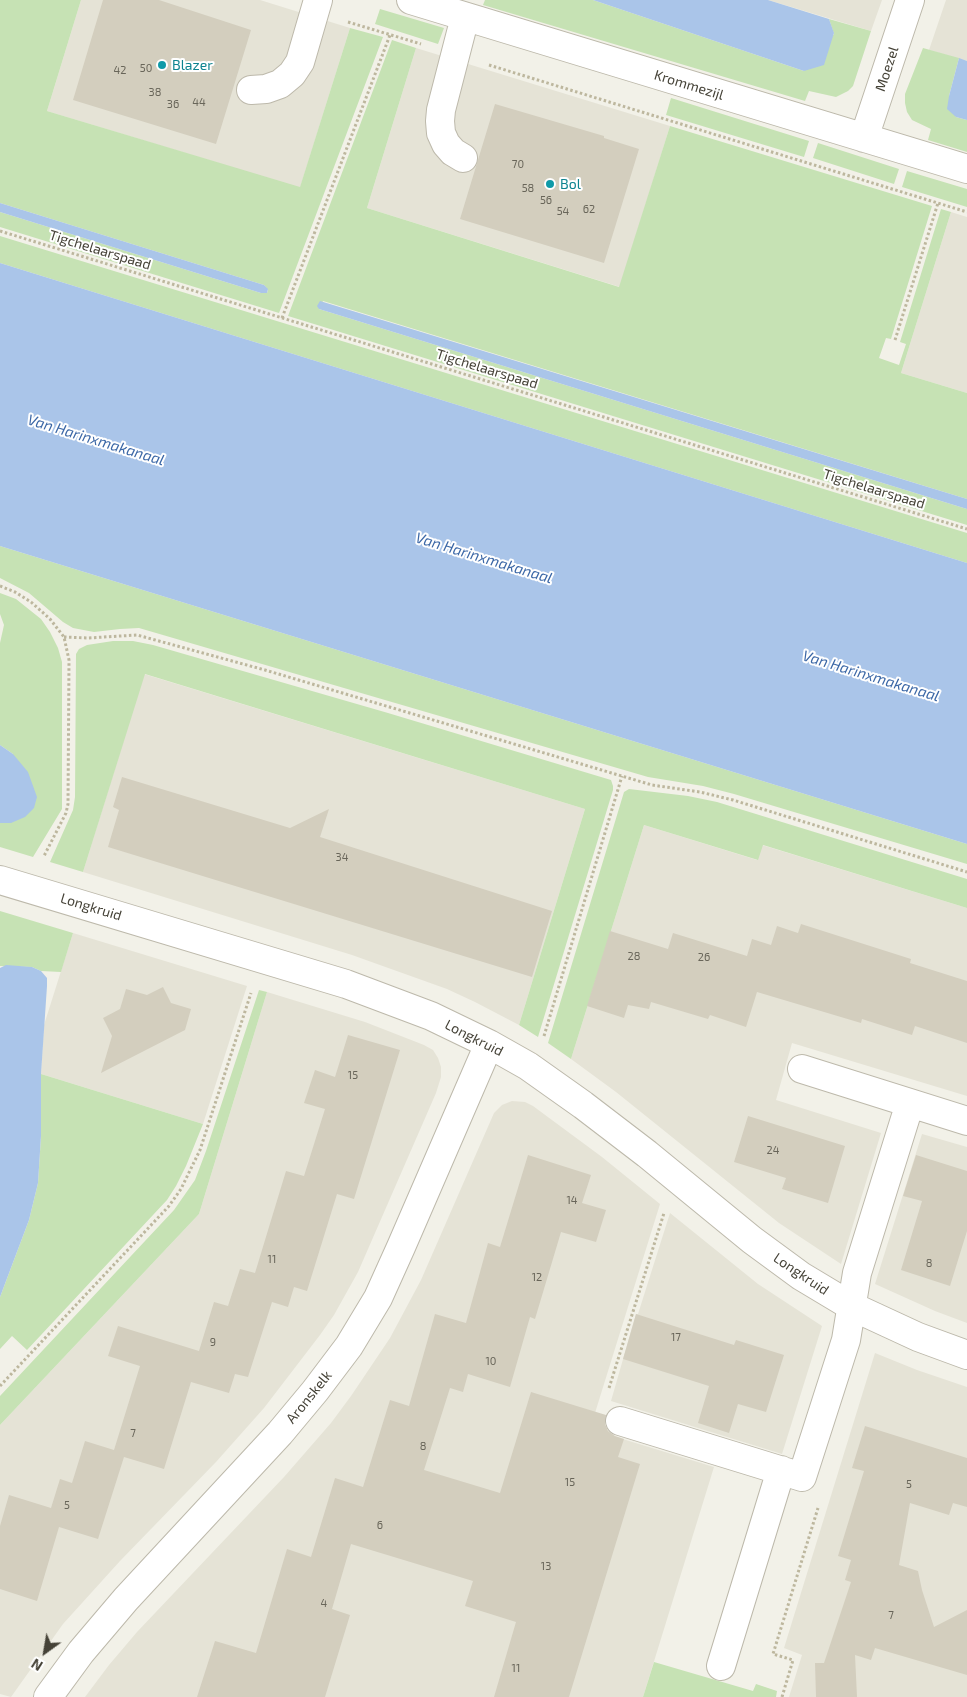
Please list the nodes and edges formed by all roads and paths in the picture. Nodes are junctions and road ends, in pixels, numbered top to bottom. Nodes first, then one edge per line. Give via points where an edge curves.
1 (411, 0) edge
2 (910, 0) edge
3 (316, 6) edge
4 (465, 16) junction
5 (390, 35) junction
6 (455, 55) junction
7 (251, 90) dead end
8 (864, 138) junction
9 (463, 158) dead end
10 (967, 170) edge
11 (938, 203) junction
12 (967, 212) edge
13 (0, 231) edge
14 (282, 318) junction
15 (895, 340) dead end
16 (967, 529) edge
17 (0, 586) edge
18 (64, 637) junction
19 (622, 776) junction
20 (967, 872) edge
21 (0, 880) edge
22 (34, 890) junction
23 (262, 959) junction
24 (489, 1044) junction
25 (528, 1066) junction
26 (802, 1069) dead end
27 (910, 1103) junction
28 (967, 1120) edge
29 (685, 1184) junction
30 (851, 1306) junction
31 (967, 1355) edge
32 (0, 1386) edge
33 (620, 1421) joint
34 (791, 1474) junction
35 (721, 1666) dead end
36 (48, 1697) edge
37 (782, 1697) edge

1 - 4 street, Krommezijl
2 - 8 street, Moezel
3 - 5 path
3 - 7 street via 300,62 292,74 266,90
4 - 6 street
4 - 8 street, Krommezijl
5 - 6 path
5 - 14 path
6 - 9 street via 440,121 446,144
6 - 11 path
8 - 10 street, Krommezijl
11 - 12 path
11 - 15 path
13 - 14 path, Tigchelaarspaad
14 - 16 path, Tigchelaarspaad
17 - 18 path via 31,602
18 - 19 path via 137,634
18 - 22 path via 69,660 68,804 43,860
19 - 20 path via 733,800
19 - 25 path via 542,1040
21 - 22 street, Longkruid
22 - 23 street, Longkruid
23 - 24 street, Longkruid via 346,984 431,1016
23 - 32 path via 209,1125 181,1189 169,1206
24 - 25 street, Longkruid
24 - 36 street, Aronskelk via 398,1256 378,1298 349,1346 280,1432 81,1652
25 - 29 street, Longkruid
26 - 27 street
27 - 28 street
27 - 30 street via 857,1273
29 - 30 street, Longkruid via 752,1240 801,1276
29 - 33 path via 665,1208 601,1415
30 - 31 street, Longkruid
30 - 34 street via 846,1340
33 - 34 street
34 - 35 street
34 - 37 path via 826,1484 773,1654 793,1660

